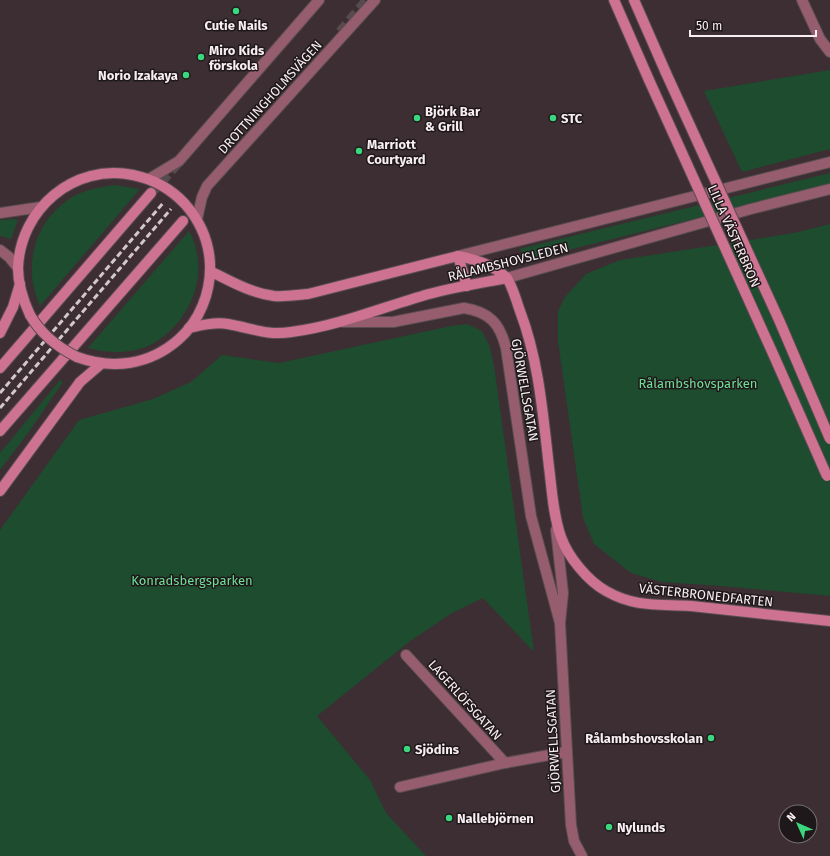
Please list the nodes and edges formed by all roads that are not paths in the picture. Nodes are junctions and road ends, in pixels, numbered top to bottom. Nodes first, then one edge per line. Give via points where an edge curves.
1 (319, 0) edge
2 (375, 0) edge
3 (614, 0) edge
4 (634, 0) edge
5 (802, 0) edge
6 (830, 52) edge
7 (830, 162) edge
8 (149, 179) junction
9 (830, 189) edge
10 (151, 193) tunnel mouth
11 (41, 207) junction
12 (0, 213) edge
13 (197, 219) junction
14 (183, 221) dead end
15 (0, 250) edge
16 (458, 256) junction
17 (18, 268) junction
18 (210, 271) junction
19 (507, 278) junction
20 (20, 284) junction
21 (467, 286) junction
22 (338, 322) junction
23 (189, 328) junction
24 (0, 333) edge
25 (101, 364) junction
26 (0, 368) edge
27 (0, 431) edge
28 (830, 439) edge
29 (830, 483) edge
30 (0, 491) edge
31 (554, 512) junction
32 (830, 621) edge
33 (560, 623) junction
34 (406, 655) dead end
35 (566, 752) junction
36 (505, 763) junction
37 (400, 787) dead end
38 (582, 856) edge

1 - 8 street, DROTTNINGHOLMSVÄGEN via 179,161
2 - 13 street, DROTTNINGHOLMSVÄGEN via 207,186
3 - 29 main road, LILLA VÄSTERBRON, bridge
4 - 28 main road, LILLA VÄSTERBRON, bridge
5 - 6 street via 820,39
7 - 16 street, RÅLAMBSHOVSLEDEN
8 - 11 main road via 117,172 95,175 65,186
8 - 13 main road via 171,191
9 - 19 street, RÅLAMBSHOVSLEDEN
10 - 26 main road
11 - 12 street
11 - 17 main road via 22,242
13 - 18 main road via 207,244
14 - 27 main road
15 - 17 street
16 - 18 main road, RÅLAMBSHOVSLEDEN via 308,294 291,296 254,292
16 - 19 main road via 474,259 494,268
16 - 21 main road
17 - 20 main road
18 - 23 main road via 202,307
19 - 21 main road, RÅLAMBSHOVSLEDEN
19 - 31 main road, GJÖRWELLSGATAN via 531,345 543,417
20 - 24 main road via 13,307
20 - 25 main road, bridge via 23,300 30,315 52,342 77,357
21 - 22 main road, RÅLAMBSHOVSLEDEN via 430,294
22 - 23 main road, RÅLAMBSHOVSLEDEN via 277,334 214,323
22 - 33 street, GJÖRWELLSGATAN via 393,322 464,308 475,310 495,322 503,334 506,348 531,516
23 - 25 main road via 165,350 145,360
25 - 30 main road via 80,382
31 - 32 main road, VÄSTERBRONEDFARTEN via 562,538 574,561 599,586 625,600 645,605 690,606
31 - 33 street, GJÖRWELLSGATAN via 563,593
33 - 35 street, GJÖRWELLSGATAN
34 - 36 street, LAGERLÖFSGATAN
35 - 36 street
35 - 38 street, GJÖRWELLSGATAN via 571,825 574,841
36 - 37 street

